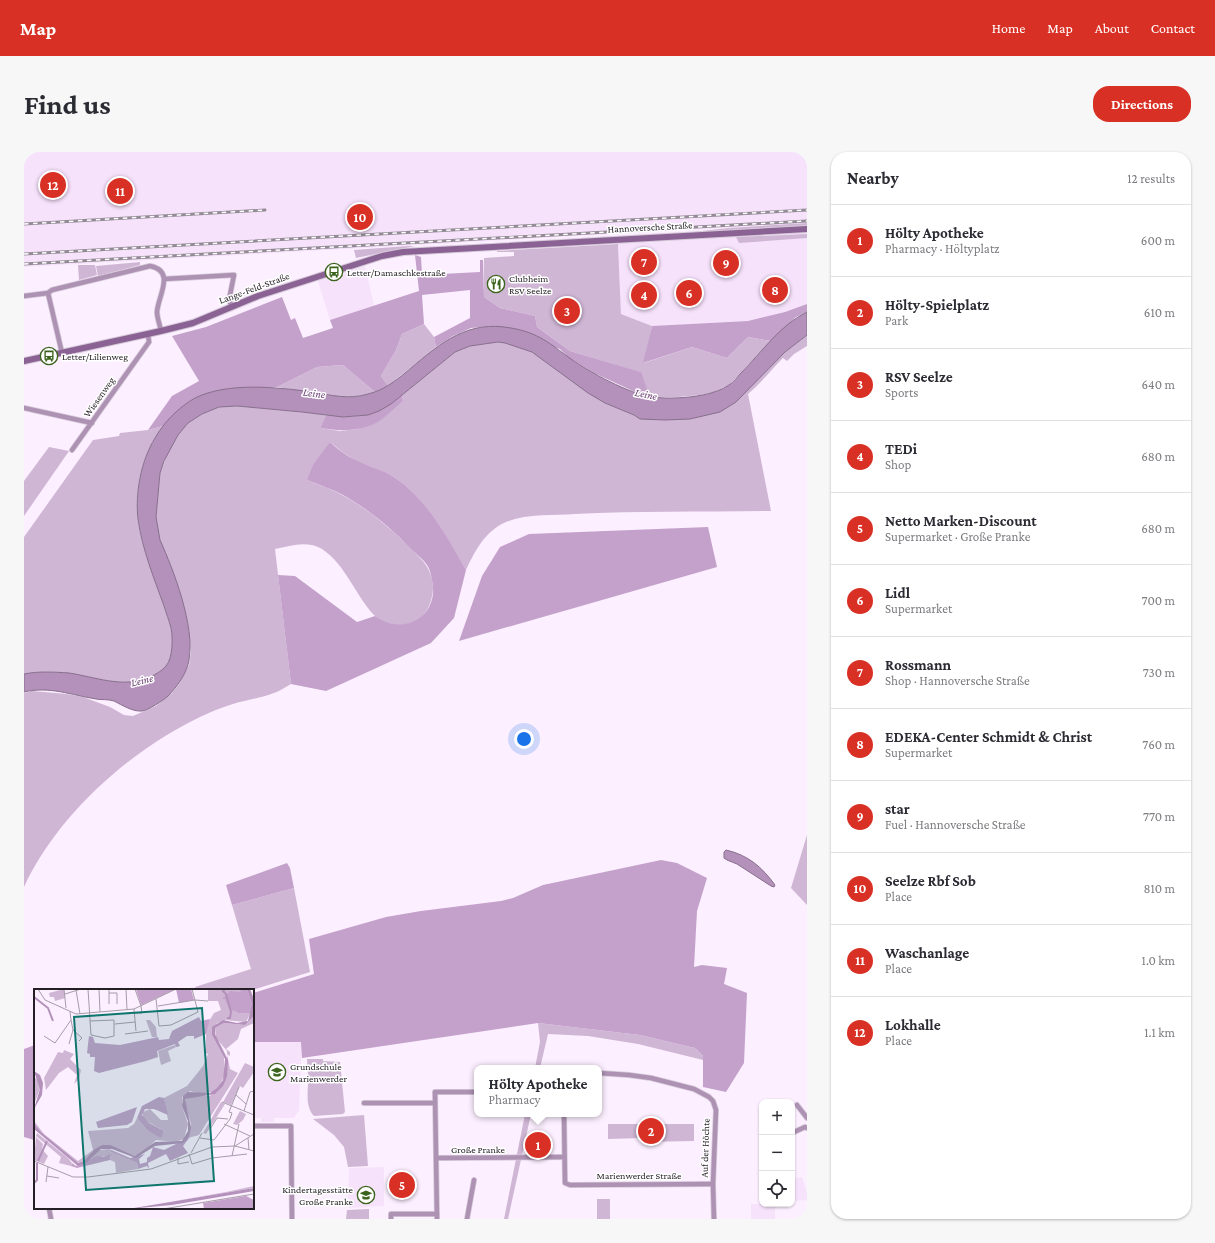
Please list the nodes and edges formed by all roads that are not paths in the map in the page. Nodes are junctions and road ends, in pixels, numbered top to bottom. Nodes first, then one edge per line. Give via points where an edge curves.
1 (807, 229) edge
2 (493, 246) joint
3 (164, 279) junction
4 (48, 293) junction
5 (24, 296) edge
6 (232, 307) junction
7 (161, 331) junction
8 (148, 334) junction
9 (62, 353) junction
10 (24, 361) edge
11 (24, 408) edge
12 (92, 423) junction
13 (72, 450) dead end
14 (602, 1073) edge
15 (474, 1092) edge
16 (364, 1103) dead end
17 (435, 1103) junction
18 (797, 1105) dead end
19 (564, 1117) edge
20 (807, 1118) edge
21 (254, 1126) edge
22 (807, 1128) edge
23 (795, 1132) edge
24 (564, 1157) junction
25 (437, 1158) junction
26 (474, 1180) dead end
27 (713, 1184) junction
28 (49, 1209) edge
29 (437, 1216) edge
30 (51, 1219) edge
31 (292, 1219) edge
32 (391, 1219) edge
33 (467, 1219) edge
34 (714, 1219) edge

1 - 2 street, Hannoversche Straße
2 - 6 street, Lange-Feld-Straße via 388,254
3 - 4 street via 159,269 150,266
3 - 6 street via 234,275 229,300
3 - 7 street via 157,313
4 - 5 street
4 - 9 street
6 - 7 street, Lange-Feld-Straße via 193,323
7 - 8 street, Lange-Feld-Straße
8 - 9 street, Lange-Feld-Straße
8 - 12 street, Wiesenweg via 149,342
9 - 10 street, Lange-Feld-Straße
11 - 12 street
12 - 13 street, Wiesenweg
14 - 27 street, Auf der Höchte via 658,1080 697,1090 709,1097 716,1110
15 - 17 street via 435,1092
16 - 17 street
17 - 25 street, Große Pranke
18 - 20 street
19 - 24 street
21 - 31 street via 291,1126
22 - 23 street
24 - 25 street, Große Pranke
24 - 27 street, Marienwerder Straße via 565,1183 570,1185
25 - 29 street, Große Pranke
26 - 33 street
27 - 34 street, Auf der Höchte
28 - 30 street
29 - 32 street, Große Pranke via 391,1214

